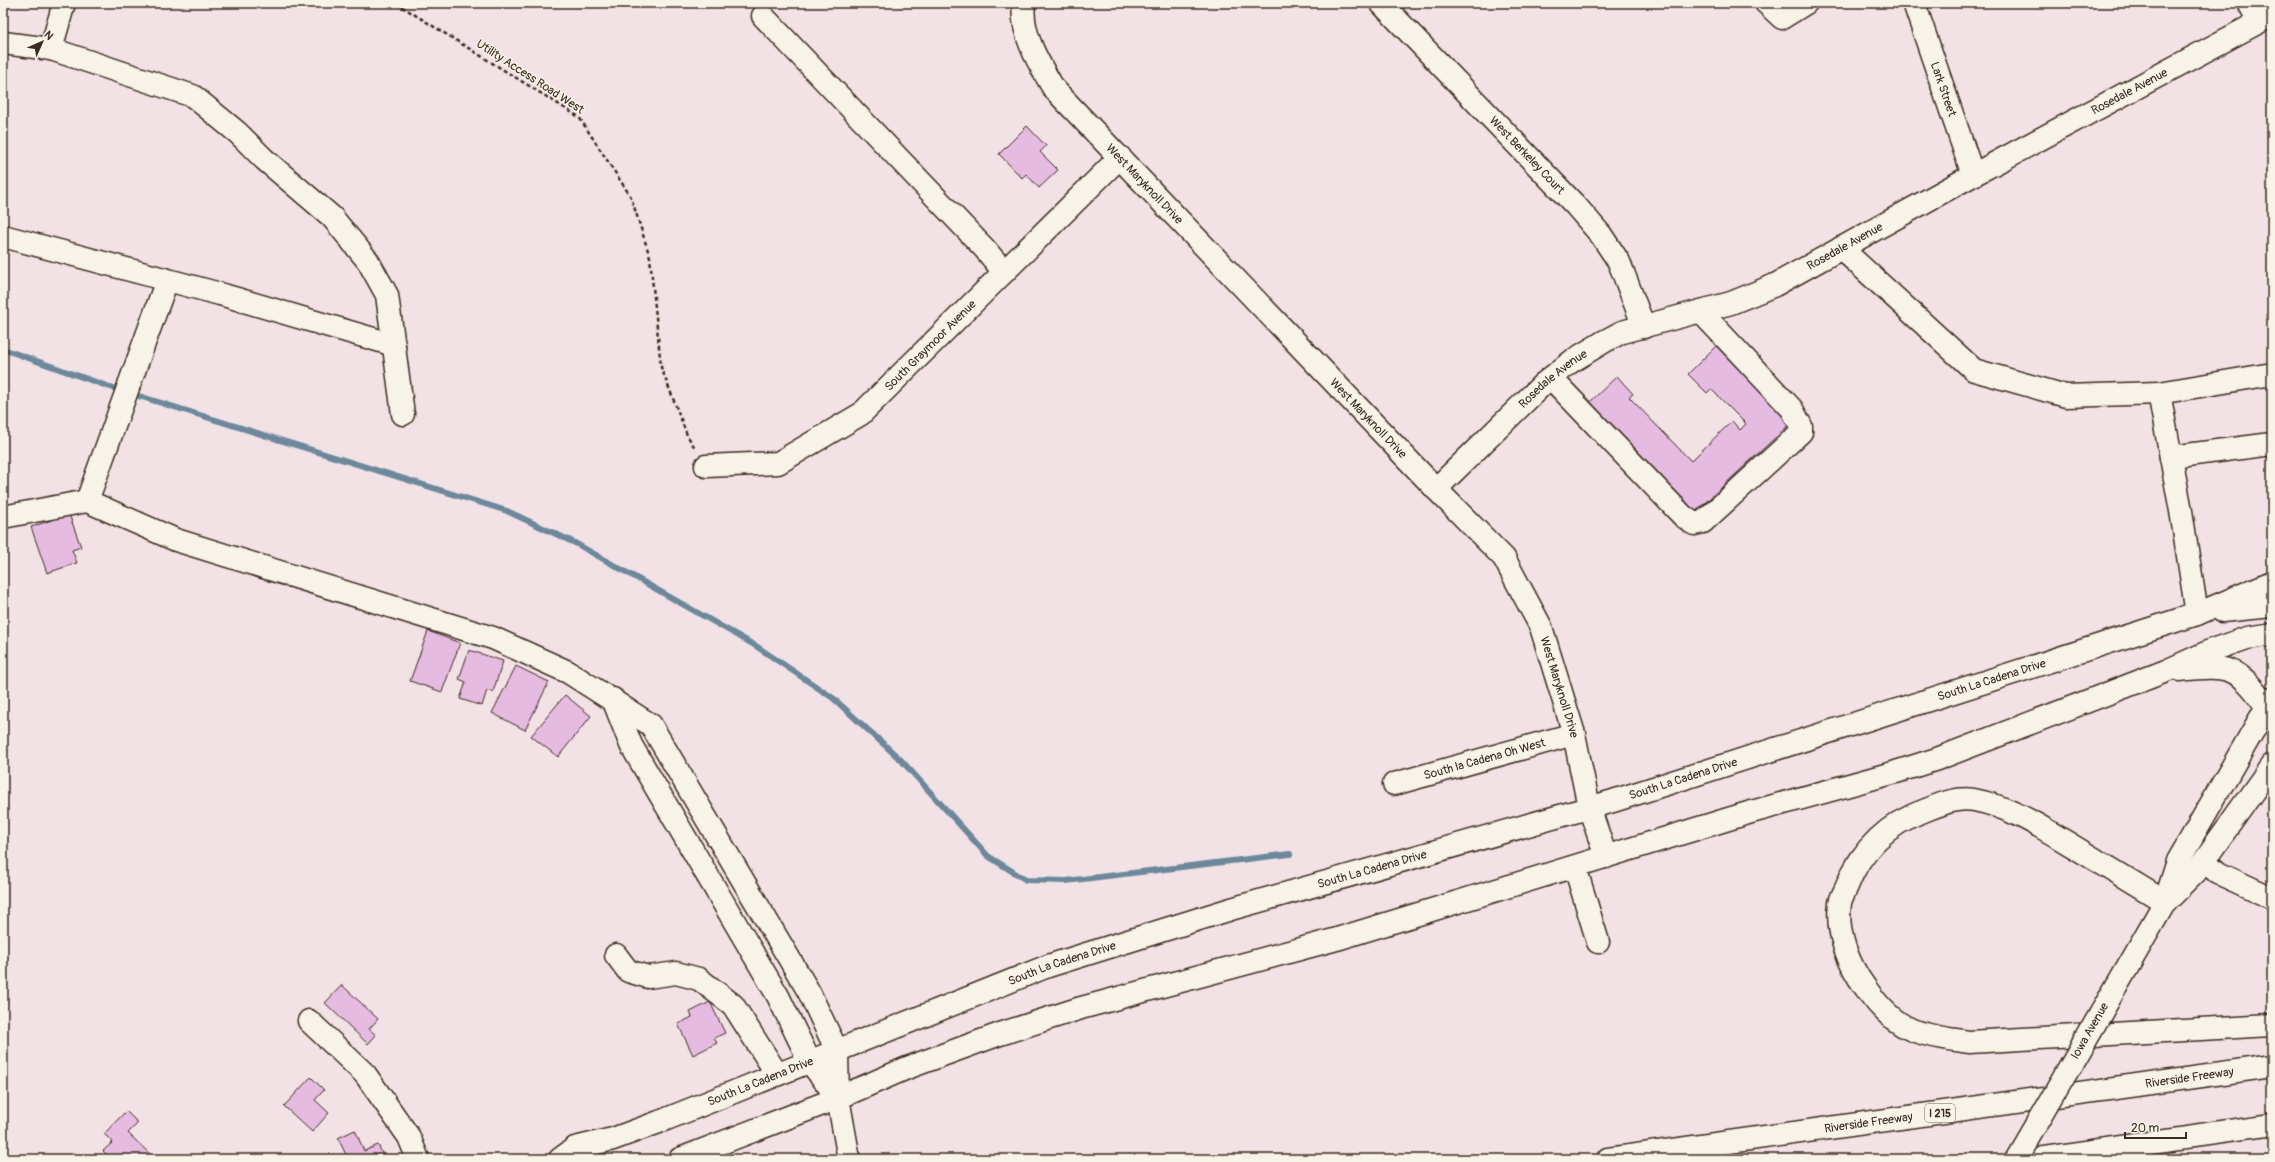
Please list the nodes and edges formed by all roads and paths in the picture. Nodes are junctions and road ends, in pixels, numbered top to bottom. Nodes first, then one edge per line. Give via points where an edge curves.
1 (64, 3) edge
2 (396, 3) edge
3 (1024, 3) edge
4 (1381, 3) edge
5 (1766, 3) edge
6 (1806, 3) edge
7 (1914, 3) edge
8 (2248, 3) edge
9 (763, 16) dead end
10 (2265, 18) edge
11 (3, 43) edge
12 (51, 49) junction
13 (1120, 157) junction
14 (1973, 175) junction
15 (3, 236) edge
16 (1841, 248) junction
17 (1004, 272) junction
18 (167, 280) junction
19 (1700, 312) junction
20 (1644, 327) junction
21 (394, 344) junction
22 (2272, 374) edge
23 (1551, 378) junction
24 (2159, 393) junction
25 (403, 414) dead end
26 (2272, 444) edge
27 (2171, 457) junction
28 (706, 466) joint
29 (1436, 489) junction
30 (86, 501) junction
31 (3, 517) edge
32 (2272, 582) edge
33 (2272, 606) edge
34 (2197, 614) junction
35 (2272, 637) edge
36 (2166, 671) junction
37 (613, 699) junction
38 (2269, 702) edge
39 (1574, 734) junction
40 (2272, 765) edge
41 (1394, 784) dead end
42 (1589, 807) junction
43 (1606, 857) junction
44 (2204, 861) junction
45 (1575, 867) junction
46 (2269, 890) edge
47 (2165, 902) junction
48 (1598, 942) dead end
49 (616, 955) dead end
50 (309, 1021) dead end
51 (2272, 1025) edge
52 (838, 1051) junction
53 (810, 1062) junction
54 (2272, 1066) edge
55 (776, 1074) junction
56 (838, 1098) junction
57 (2272, 1126) edge
58 (418, 1159) edge
59 (560, 1159) edge
60 (680, 1159) edge
61 (848, 1159) edge
62 (1608, 1159) edge
63 (2016, 1159) edge
64 (2037, 1159) edge

1 - 12 main road
2 - 28 path, Utility Access Road West via 579,117 631,196 650,257 661,367 687,435
3 - 13 main road, West Maryknoll Drive via 1028,38 1038,63 1054,89
4 - 20 main road, West Berkeley Court via 1601,235 1619,262
5 - 6 main road via 1782,18
7 - 14 main road, Lark Street
8 - 10 main road
9 - 17 main road
10 - 14 main road, Rosedale Avenue
11 - 12 main road
12 - 21 main road via 193,96 238,133 264,159 332,217 368,261 387,295
13 - 17 main road, South Graymoor Avenue
13 - 29 main road, West Maryknoll Drive
14 - 16 main road, Rosedale Avenue
15 - 18 main road
16 - 19 main road, Rosedale Avenue via 1775,286
16 - 24 main road via 1974,370 2066,396
17 - 28 main road, South Graymoor Avenue via 860,414 778,463
18 - 21 main road
18 - 30 main road
19 - 20 main road, Rosedale Avenue
19 - 23 main road via 1792,408 1801,426 1801,432 1702,522 1694,524 1683,516
20 - 23 main road, Rosedale Avenue via 1622,332 1605,341 1572,361
21 - 25 main road
22 - 24 main road
23 - 29 main road, Rosedale Avenue
24 - 27 main road
26 - 27 main road
27 - 34 main road
29 - 39 main road, West Maryknoll Drive via 1504,558 1541,628
30 - 31 main road
30 - 37 main road via 176,540 493,638 568,672
32 - 34 main road
33 - 34 main road
34 - 42 main road, South La Cadena Drive
35 - 36 main road via 2267,635 2247,638 2212,650
36 - 38 main road via 2200,668 2234,671
36 - 43 main road via 1937,759
37 - 52 main road via 651,725 809,992
37 - 53 main road via 631,745 778,996
38 - 47 main road, Iowa Avenue via 2178,860
39 - 41 main road, South la Cadena Oh West
39 - 42 main road, West Maryknoll Drive
40 - 44 main road, Iowa Avenue
42 - 43 main road, West Maryknoll Drive
42 - 52 main road, South La Cadena Drive via 1232,909 1048,966
43 - 45 main road
44 - 46 main road via 2218,874
44 - 47 main road, Iowa Avenue via 2196,873
45 - 48 main road
45 - 56 main road via 1336,939 1074,1010 907,1068
47 - 51 main road via 2025,818 2000,806 1972,800 1949,801 1906,817 1884,833 1865,852 1850,876 1840,902 1845,950 1871,996 1892,1017 1911,1029 1937,1037 1969,1042
47 - 63 main road, Iowa Avenue, bridge
49 - 55 main road via 628,971 641,975 648,977 676,973 699,979 733,1005
50 - 58 main road via 365,1074 409,1137
52 - 53 main road, South La Cadena Drive
52 - 56 main road
53 - 55 main road, South La Cadena Drive
53 - 56 main road
54 - 62 main road, Riverside Freeway / I 215
55 - 59 main road, South La Cadena Drive via 613,1139 575,1148
56 - 60 main road
56 - 61 main road
57 - 64 main road

